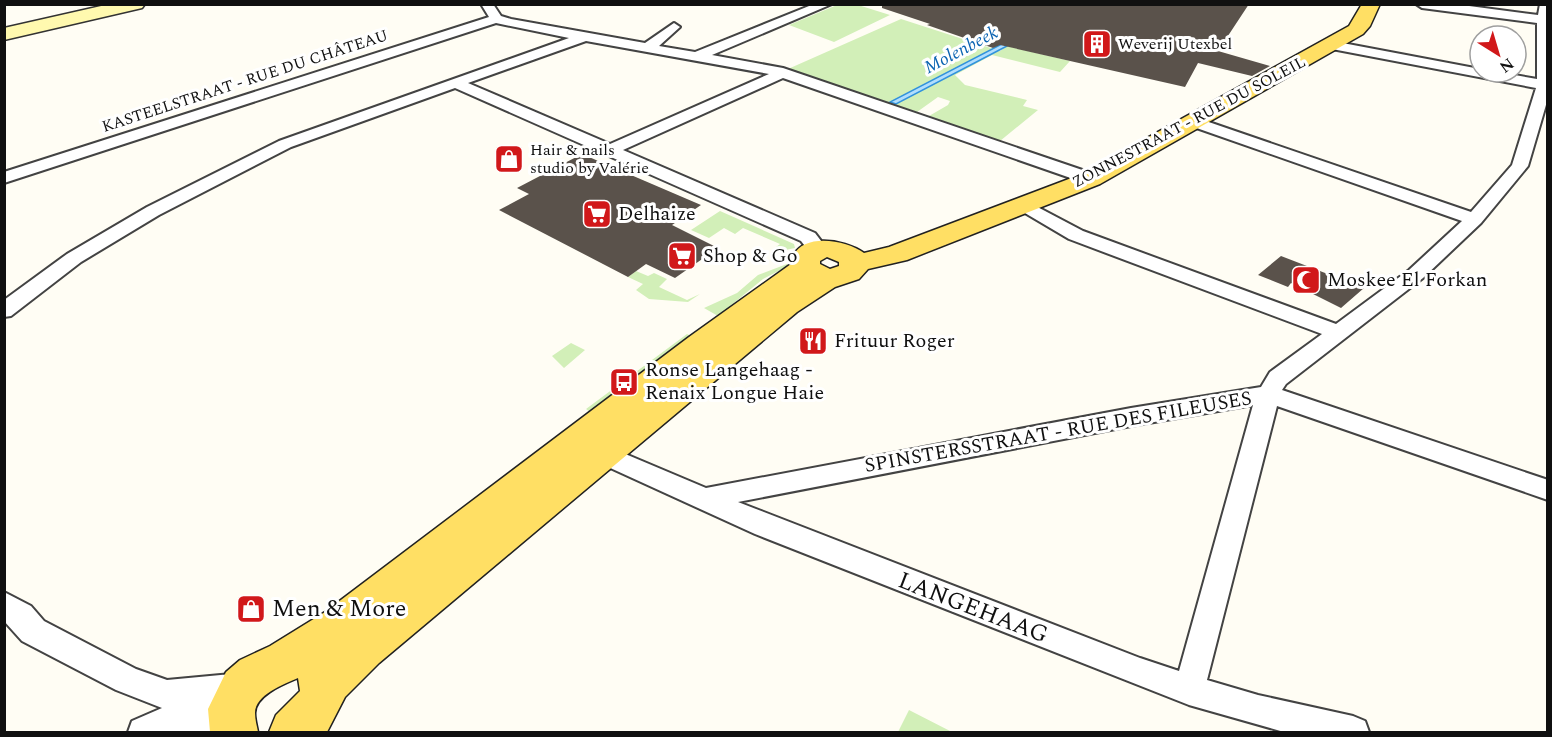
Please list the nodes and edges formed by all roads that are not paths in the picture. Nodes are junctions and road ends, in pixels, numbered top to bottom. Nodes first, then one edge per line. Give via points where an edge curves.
1 (136, 4) edge
2 (487, 4) edge
3 (826, 4) edge
4 (1371, 4) edge
5 (1422, 4) edge
6 (1546, 4) edge
7 (496, 19) junction
8 (1543, 20) junction
9 (674, 27) dead end
10 (4, 34) edge
11 (586, 36) junction
12 (1332, 45) junction
13 (649, 47) junction
14 (700, 56) junction
15 (782, 72) junction
16 (456, 83) junction
17 (1544, 85) junction
18 (1194, 122) junction
19 (610, 150) junction
20 (4, 178) edge
21 (1091, 179) junction
22 (1023, 206) junction
23 (1475, 219) junction
24 (827, 264) junction
25 (4, 311) edge
26 (1337, 332) junction
27 (1269, 394) junction
28 (590, 448) junction
29 (1548, 490) edge
30 (703, 499) junction
31 (4, 605) edge
32 (285, 661) junction
33 (1189, 690) junction
34 (235, 713) edge
35 (306, 719) edge
36 (144, 732) edge
37 (1353, 732) edge

1 - 10 street
2 - 7 street
3 - 14 street
4 - 12 main road, ZONNESTRAAT - RUE DU SOLEIL via 1361,26
5 - 8 street
6 - 8 street, SPINSTERSSTRAAT - RUE DES FILEUSES
7 - 11 street
7 - 20 street, KASTEELSTRAAT - RUE DU CHÂTEAU
8 - 17 street, SPINSTERSSTRAAT - RUE DES FILEUSES
9 - 13 street
11 - 13 street
11 - 16 street
12 - 17 street
12 - 18 main road, ZONNESTRAAT - RUE DU SOLEIL
13 - 14 street
14 - 15 street
15 - 19 street
15 - 21 street
16 - 19 street
16 - 25 street via 285,144 153,211 74,258
17 - 23 street, SPINSTERSSTRAAT - RUE DES FILEUSES via 1520,166
18 - 21 main road, ZONNESTRAAT - RUE DU SOLEIL
18 - 23 street
19 - 24 street via 808,237
21 - 22 main road, ZONNESTRAAT - RUE DU SOLEIL
22 - 24 main road, ZONNESTRAAT - RUE DU SOLEIL via 897,254
22 - 26 street via 1076,235
23 - 26 street, SPINSTERSSTRAAT - RUE DES FILEUSES via 1416,274
24 - 28 main road, ZONNESTRAAT - RUE DU SOLEIL via 786,305
26 - 27 street, SPINSTERSSTRAAT - RUE DES FILEUSES via 1278,378
27 - 29 street
27 - 30 street, SPINSTERSSTRAAT - RUE DES FILEUSES
27 - 33 street
28 - 30 street, LANGEHAAG
28 - 32 main road
28 - 35 main road via 363,649
30 - 33 street, LANGEHAAG via 953,601
31 - 34 street via 21,615 33,631 127,680
32 - 34 main road via 256,675
32 - 35 main road via 309,663 318,668
33 - 37 street, LANGEHAAG via 1258,711
34 - 36 street via 180,717

